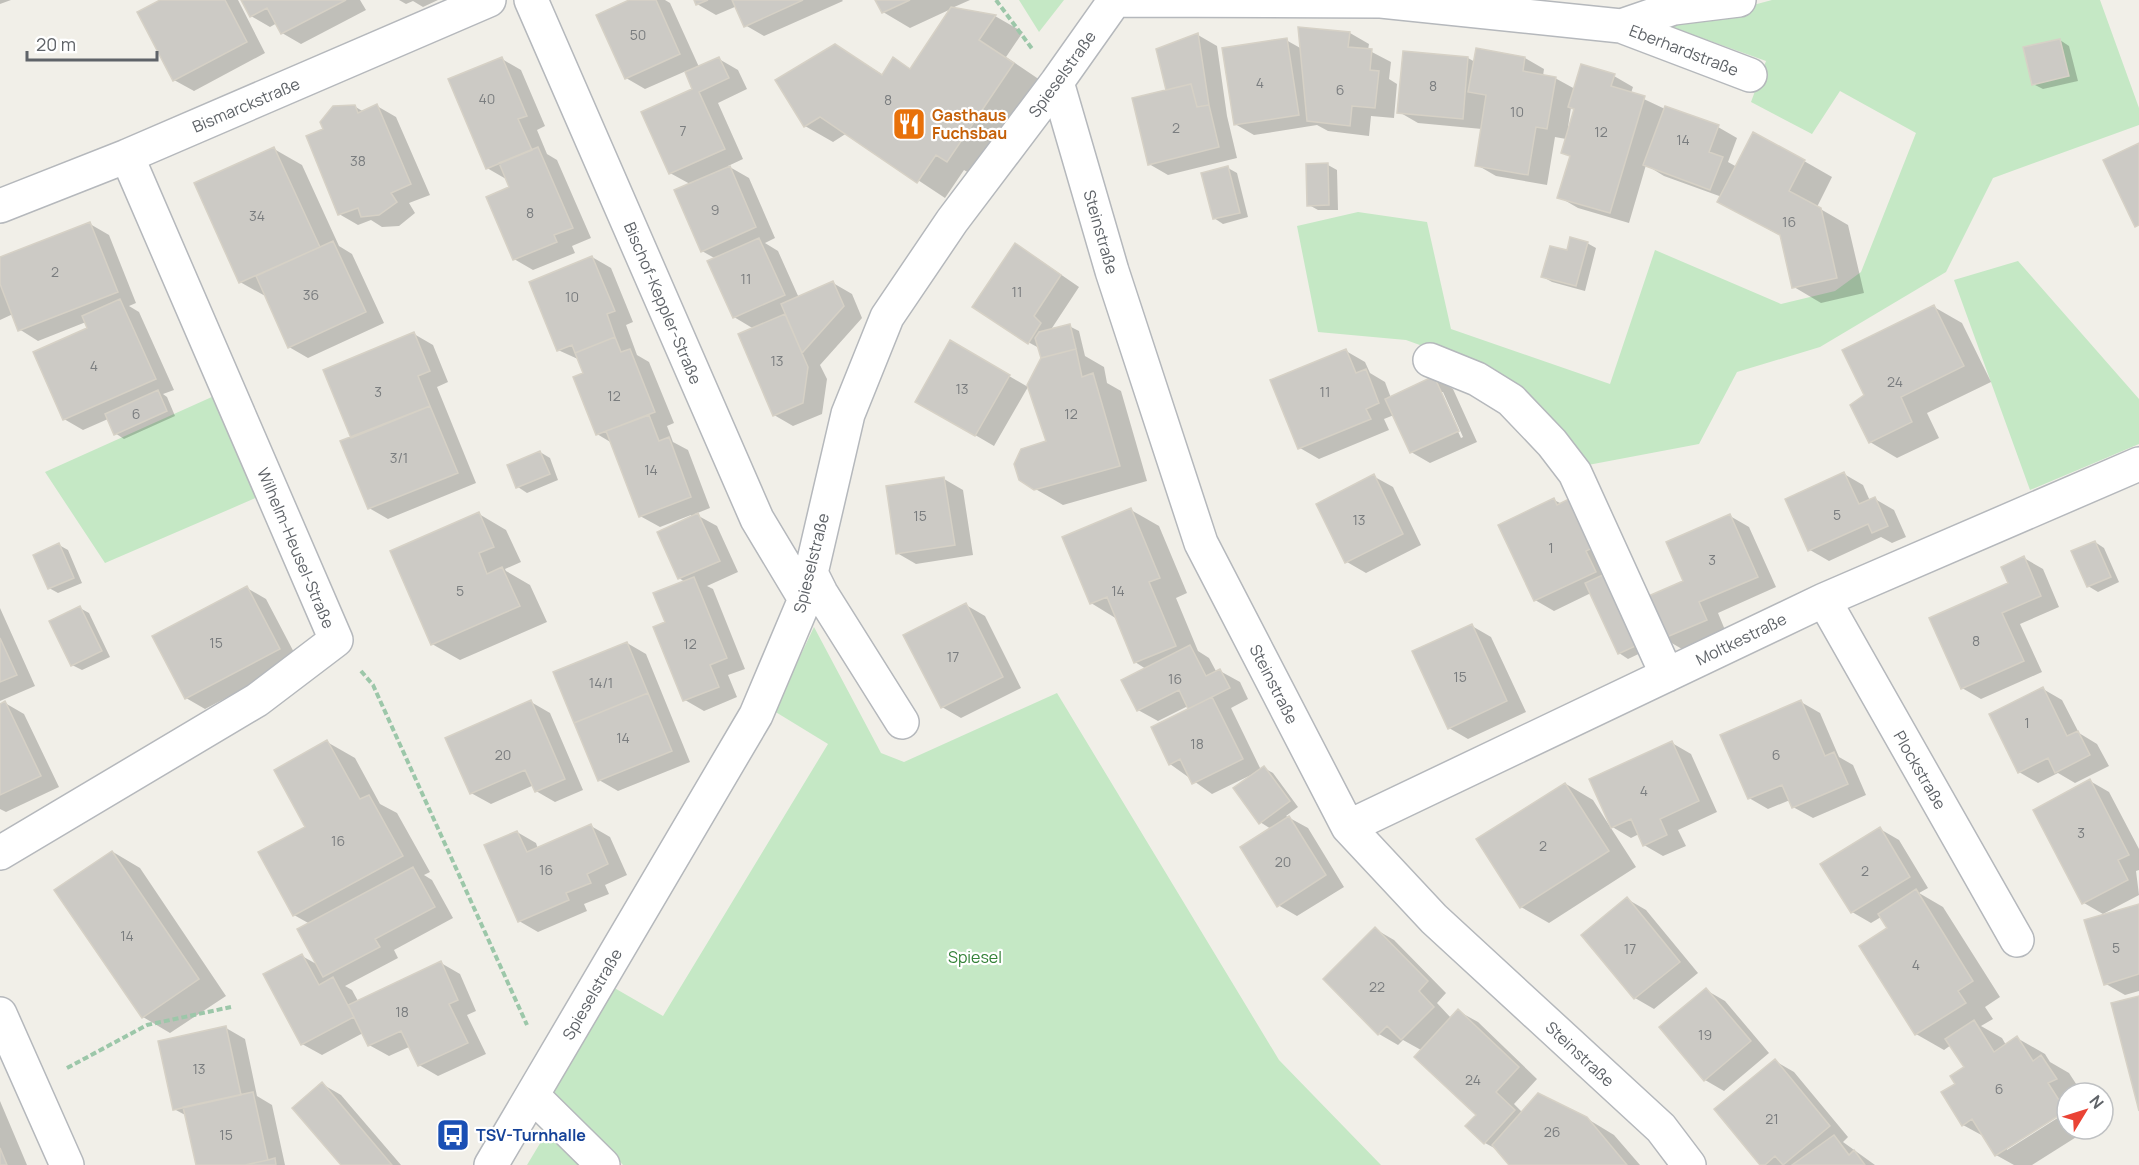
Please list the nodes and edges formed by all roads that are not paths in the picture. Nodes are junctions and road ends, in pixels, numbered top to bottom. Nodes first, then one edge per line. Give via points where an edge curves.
1 (489, 0) edge
2 (531, 0) edge
3 (1114, 0) edge
4 (1739, 0) edge
5 (1621, 26) junction
6 (1750, 75) dead end
7 (1057, 82) junction
8 (127, 156) junction
9 (0, 206) edge
10 (1430, 360) dead end
11 (2139, 464) edge
12 (808, 585) junction
13 (1824, 600) junction
14 (1667, 675) junction
15 (902, 722) dead end
16 (1347, 827) junction
17 (0, 853) edge
18 (2017, 940) dead end
19 (0, 1014) edge
20 (540, 1083) junction
21 (67, 1165) edge
22 (491, 1165) edge
23 (603, 1165) edge
24 (1689, 1165) edge

1 - 8 street, Bismarckstraße
2 - 12 street, Bischof-Keppler-Straße via 757,519
3 - 5 street, Eberhardstraße via 1381,1
3 - 7 street, Spieselstraße
4 - 5 street via 1674,8
5 - 6 street, Eberhardstraße
7 - 12 street, Spieselstraße via 952,221 888,317 848,414
7 - 16 street, Steinstraße via 1112,271 1201,543
8 - 9 street, Bismarckstraße
8 - 17 street, Wilhelm-Heusel-Straße via 336,640 257,700
10 - 14 street via 1477,379 1511,400 1575,473
11 - 13 street, Moltkestraße
12 - 15 street, Bischof-Keppler-Straße via 821,593
12 - 20 street, Spieselstraße via 784,654 756,715
13 - 14 street, Moltkestraße
13 - 18 street, Plockstraße
14 - 16 street, Moltkestraße
16 - 24 street, Steinstraße via 1434,919 1661,1128
19 - 21 street
20 - 22 street, Spieselstraße
20 - 23 street

